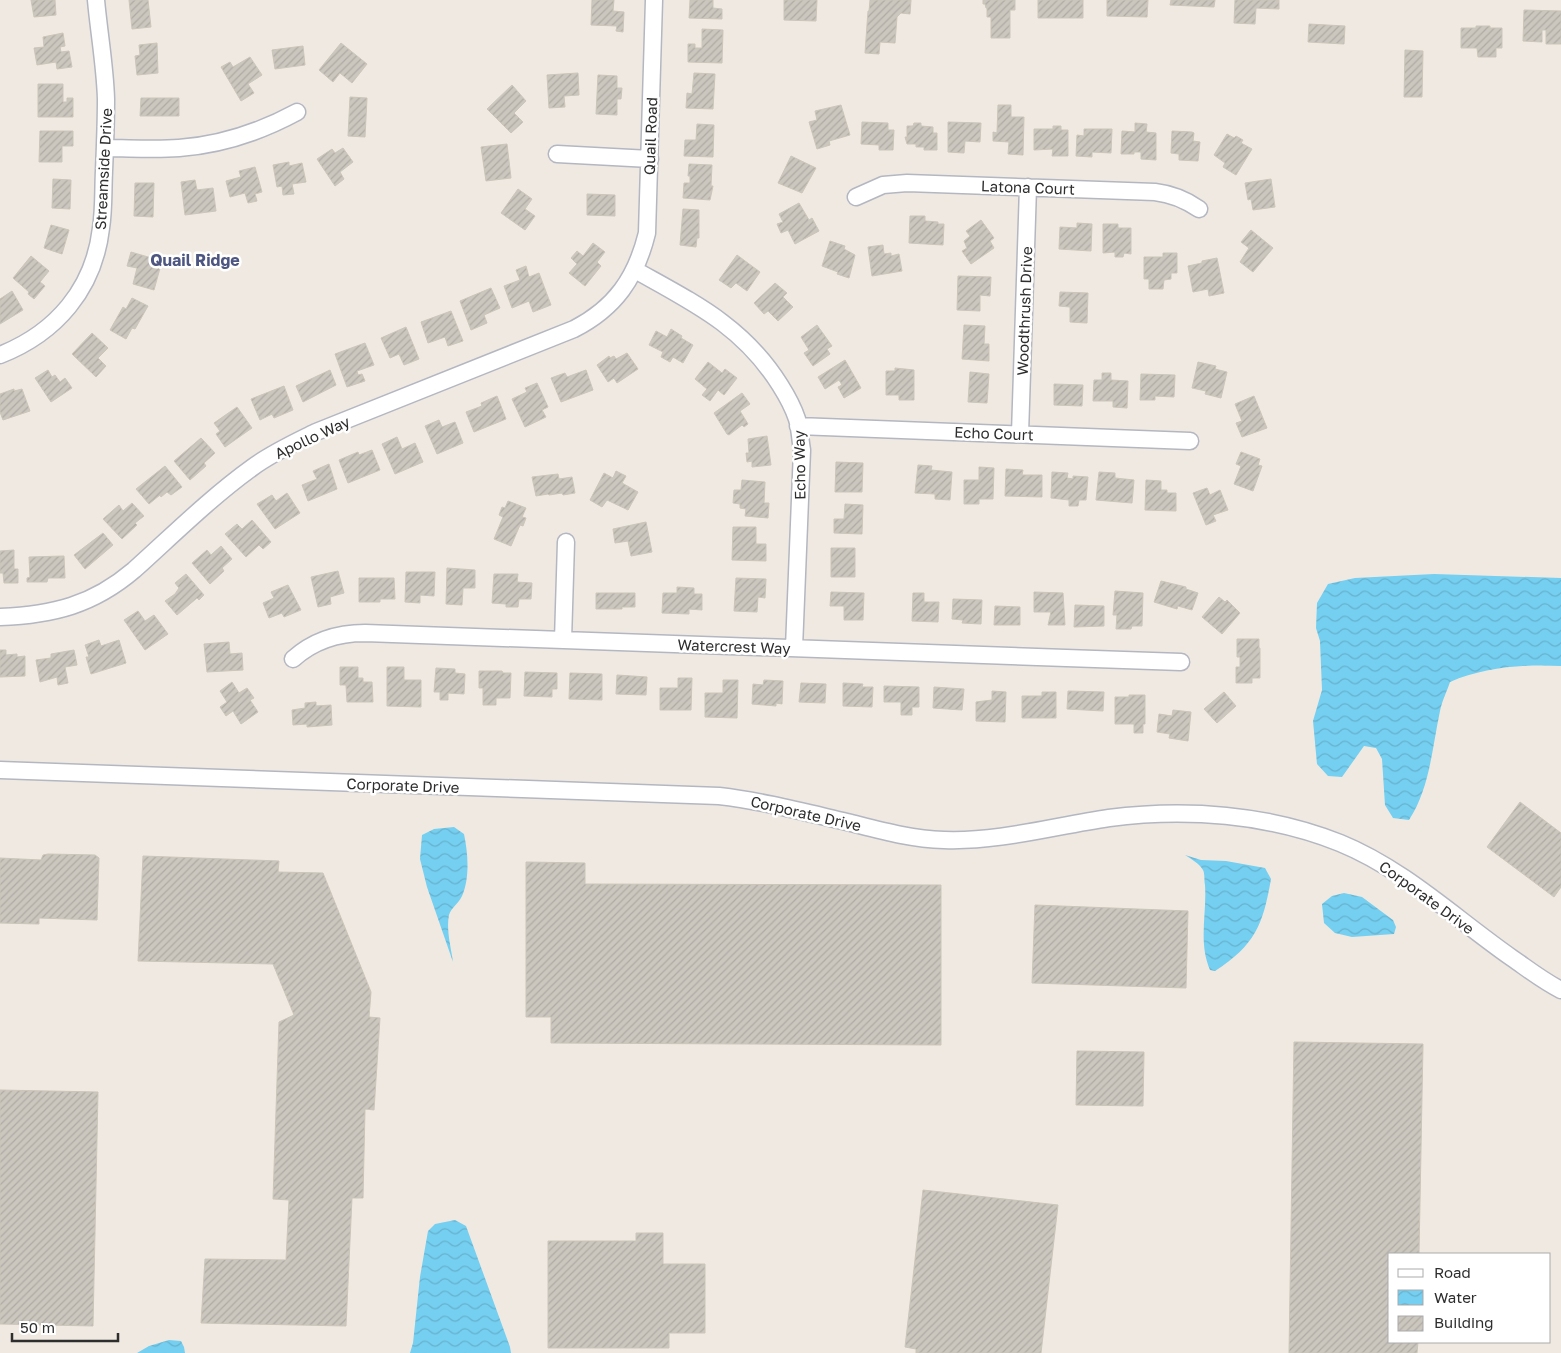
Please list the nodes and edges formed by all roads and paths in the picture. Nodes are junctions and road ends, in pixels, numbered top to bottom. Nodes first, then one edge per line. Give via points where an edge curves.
1 (96, 0) edge
2 (654, 0) edge
3 (297, 112) dead end
4 (105, 148) junction
5 (557, 154) dead end
6 (650, 159) junction
7 (1028, 187) junction
8 (856, 197) dead end
9 (1199, 209) dead end
10 (635, 270) junction
11 (0, 355) edge
12 (798, 426) junction
13 (1020, 434) junction
14 (1190, 441) dead end
15 (566, 542) dead end
16 (0, 617) edge
17 (564, 640) junction
18 (794, 648) junction
19 (293, 659) dead end
20 (1181, 662) dead end
21 (0, 770) edge
22 (1561, 990) edge

1 - 4 street, Streamside Drive via 106,98
2 - 6 street, Quail Road
3 - 4 street via 243,136 204,145 158,149
4 - 11 street, Streamside Drive via 101,228 86,278 69,306 51,325 23,345
5 - 6 street
6 - 10 street, Quail Road via 647,233
7 - 8 street, Latona Court via 899,183 874,188
7 - 9 street, Latona Court via 1155,192 1168,194
7 - 13 street, Woodthrush Drive
10 - 12 street, Echo Way via 710,312 736,332 776,378 791,403
10 - 16 street, Apollo Way via 624,288 597,316 574,329 316,432 264,460 227,487 129,575 99,595 52,612
12 - 13 street, Echo Court
12 - 18 street, Echo Way via 802,450
13 - 14 street, Echo Court
15 - 17 street
17 - 18 street, Watercrest Way
17 - 19 street, Watercrest Way via 352,633 320,641
18 - 20 street, Watercrest Way
21 - 22 street, Corporate Drive via 719,796 776,805 903,836 936,840 989,838 1150,814 1203,814 1249,819 1308,832 1365,854 1400,875 1530,972

